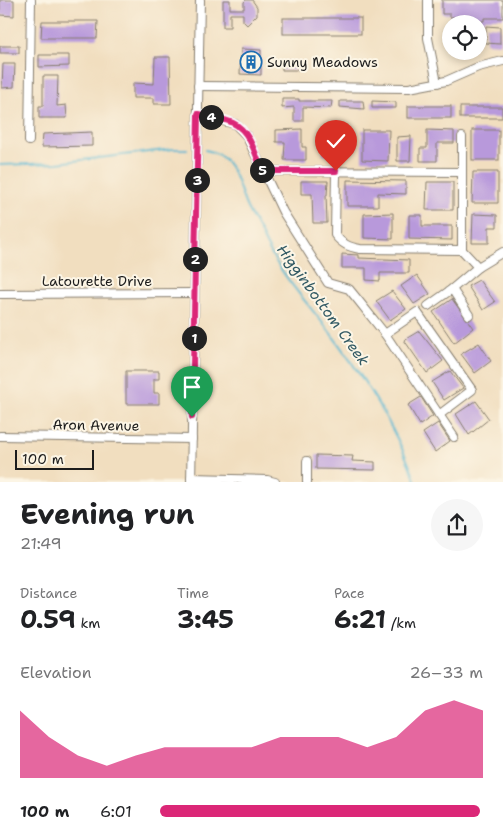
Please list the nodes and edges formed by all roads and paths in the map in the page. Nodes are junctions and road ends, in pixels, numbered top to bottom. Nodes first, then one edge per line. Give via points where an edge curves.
1 (31, 0) edge
2 (200, 0) edge
3 (428, 0) edge
4 (503, 61) edge
5 (436, 83) junction
6 (198, 86) junction
7 (198, 114) junction
8 (462, 137) dead end
9 (29, 141) dead end
10 (262, 171) junction
11 (336, 171) junction
12 (462, 172) junction
13 (462, 250) junction
14 (503, 252) edge
15 (478, 267) junction
16 (452, 289) junction
17 (194, 293) junction
18 (0, 294) edge
19 (428, 306) dead end
20 (469, 315) dead end
21 (385, 334) junction
22 (439, 415) junction
23 (0, 436) edge
24 (454, 437) dead end
25 (192, 438) junction
26 (307, 461) dead end
27 (191, 480) edge
28 (275, 482) edge
29 (306, 482) edge

1 - 9 street
2 - 6 street
3 - 5 street via 428,38
4 - 5 street
5 - 6 street via 409,88
6 - 7 street
7 - 10 street via 238,126 250,142
7 - 17 street
8 - 12 street
10 - 11 street
10 - 21 street via 283,212 328,283 349,289
11 - 12 street
11 - 13 street via 335,235 340,241 360,249
12 - 13 street
13 - 15 street
14 - 15 street
15 - 16 street
16 - 19 street
16 - 20 street
17 - 18 street, Latourette Drive
17 - 25 street
21 - 22 street
21 - 22 street via 417,312 472,390
22 - 24 street
23 - 25 street, Aron Avenue
25 - 27 street
26 - 29 street
27 - 28 street

